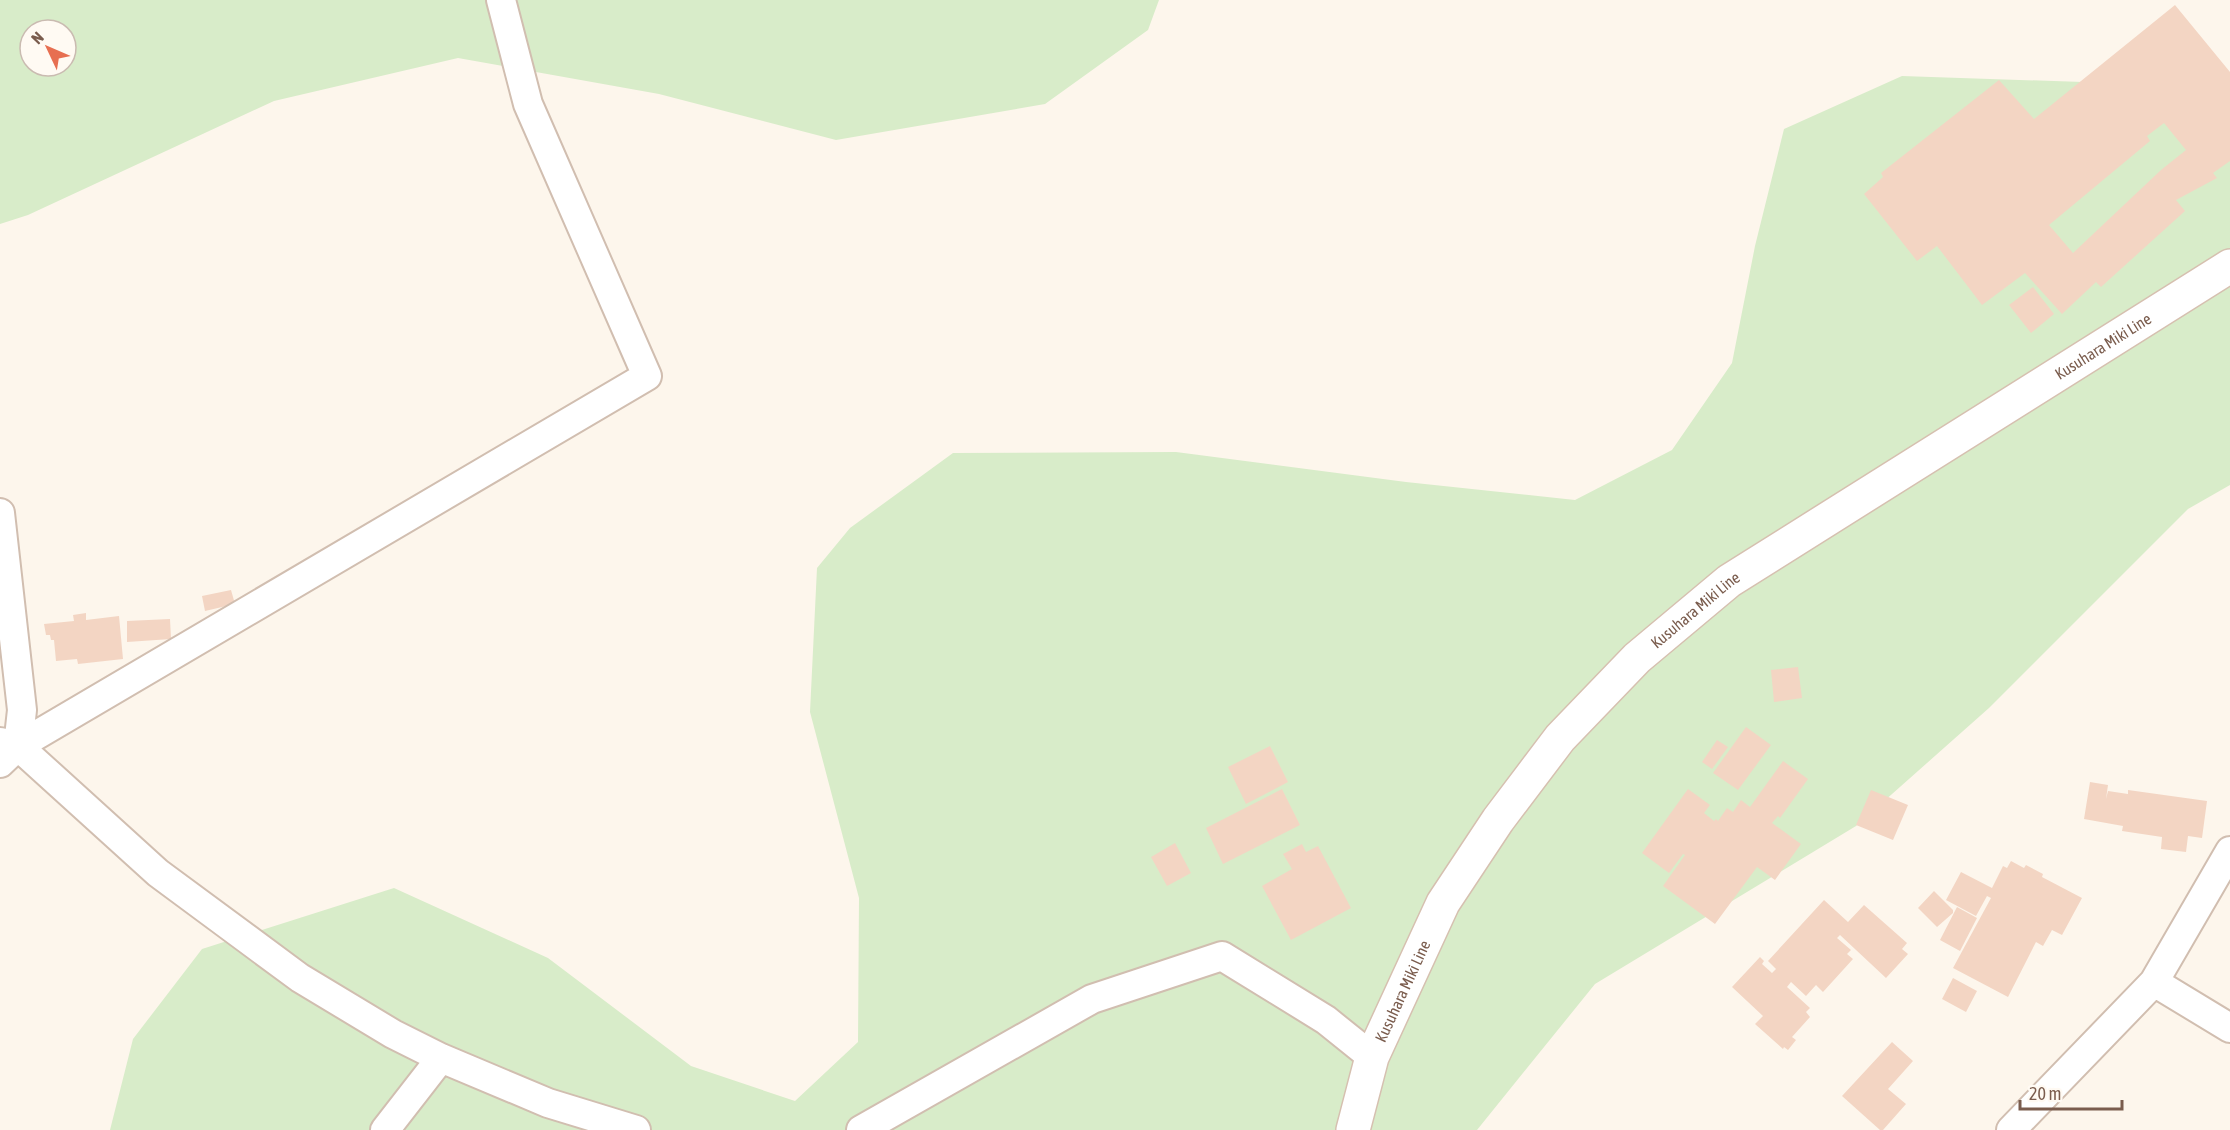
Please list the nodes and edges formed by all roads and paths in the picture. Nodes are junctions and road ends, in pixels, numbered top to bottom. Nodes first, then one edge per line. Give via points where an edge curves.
1 (501, 0) edge
2 (2230, 266) edge
3 (0, 513) edge
4 (6, 750) edge
5 (2230, 851) edge
6 (2154, 982) junction
7 (2230, 1028) edge
8 (1372, 1057) junction
9 (441, 1058) junction
10 (385, 1130) edge
11 (636, 1130) edge
12 (861, 1130) edge
13 (1353, 1130) edge
14 (2011, 1130) edge

1 - 4 street via 528,104 647,376
2 - 8 main road, Kusuhara Miki Line via 1729,581 1637,658 1560,738 1498,820 1443,903
3 - 4 street via 22,710
4 - 9 street via 158,873 300,978
5 - 6 street
6 - 7 street
6 - 14 street
8 - 12 street via 1326,1020 1222,956 1092,999
8 - 13 main road, Kusuhara Miki Line
9 - 10 street
9 - 11 street via 548,1103

